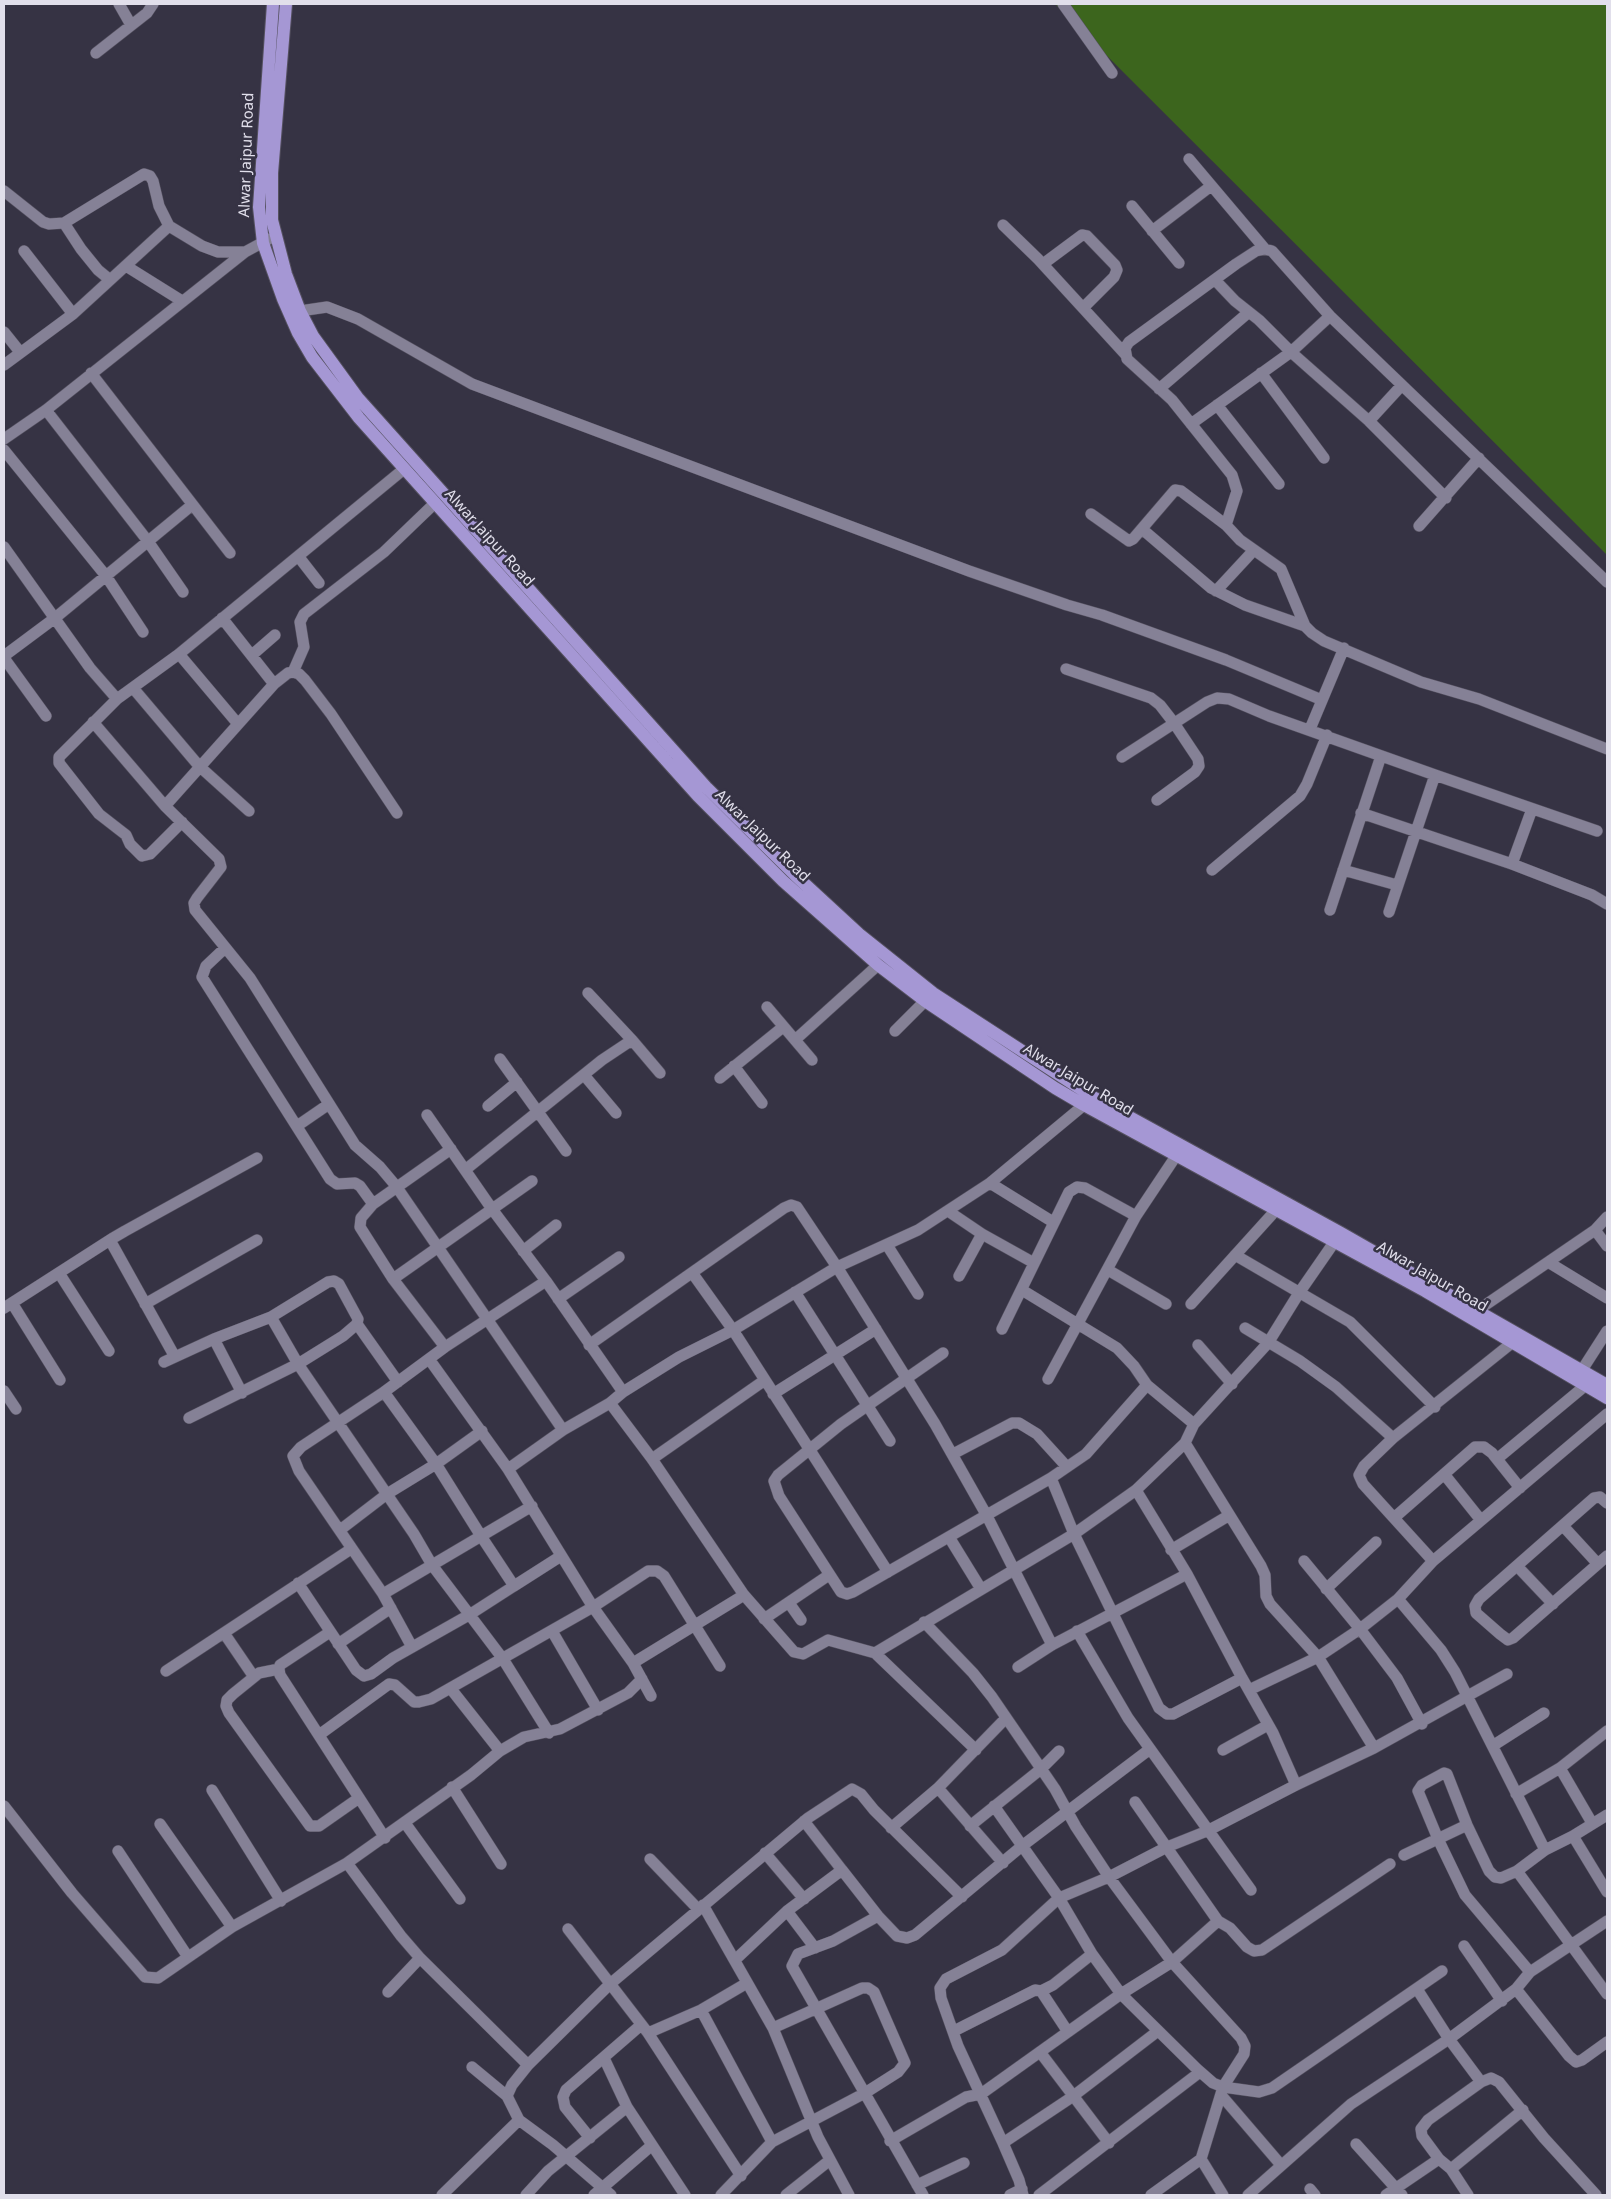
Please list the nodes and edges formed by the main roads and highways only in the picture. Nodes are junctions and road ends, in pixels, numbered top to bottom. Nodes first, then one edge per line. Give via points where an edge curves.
1 (273, 4) edge
2 (286, 4) edge
3 (428, 486) junction
4 (1607, 1385) edge
5 (1607, 1398) edge

1 - 3 main road, Alwar Jaipur Road via 260,174 263,243 283,299 312,357 404,469
2 - 3 main road, Alwar Jaipur Road via 271,201 275,236 286,274 313,336 343,380
3 - 4 main road, Alwar Jaipur Road via 706,788 795,876 885,957 933,993 1093,1097
3 - 5 main road, Alwar Jaipur Road via 435,503 724,824 878,965 925,1001 1084,1105 1335,1241

